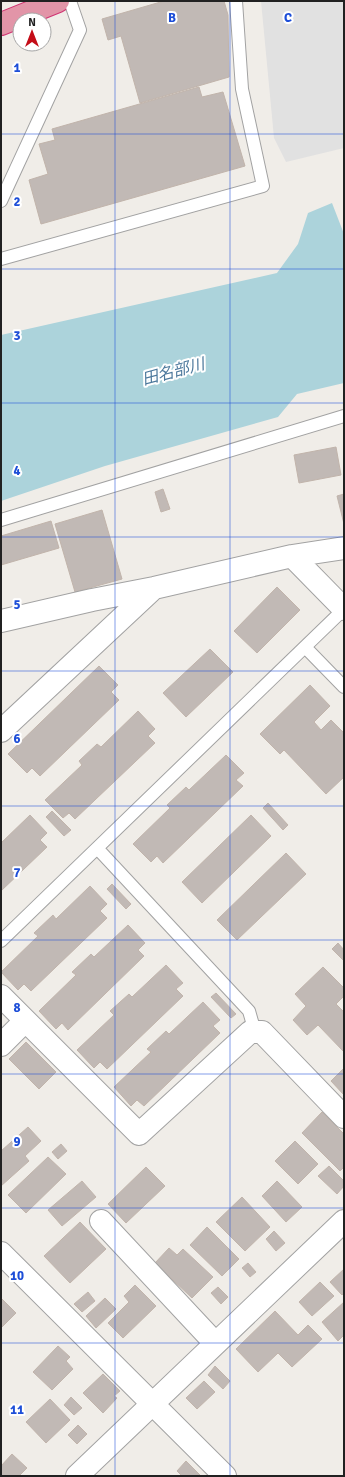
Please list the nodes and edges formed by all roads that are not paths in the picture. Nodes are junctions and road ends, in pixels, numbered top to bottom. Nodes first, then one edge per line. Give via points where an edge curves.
1 (58, 1) edge
2 (70, 1) edge
3 (236, 1) edge
4 (1, 24) edge
5 (1, 201) edge
6 (1, 259) edge
7 (344, 416) edge
8 (1, 520) edge
9 (344, 548) edge
10 (292, 556) junction
11 (154, 588) junction
12 (344, 609) edge
13 (1, 622) edge
14 (305, 647) junction
15 (344, 687) edge
16 (1, 731) edge
17 (97, 848) junction
18 (1, 941) edge
19 (1, 996) edge
20 (25, 1021) junction
21 (255, 1032) junction
22 (1, 1045) edge
23 (344, 1118) edge
24 (100, 1221) dead end
25 (342, 1225) edge
26 (1, 1253) edge
27 (215, 1343) junction
28 (153, 1403) junction
29 (77, 1476) edge
30 (225, 1476) edge

1 - 4 highway
2 - 5 lane via 80,30
3 - 6 lane via 242,89 263,186
7 - 8 lane
9 - 10 street
10 - 11 street
10 - 12 street
11 - 13 street
11 - 16 street
12 - 14 lane
14 - 15 lane
14 - 17 lane
17 - 18 lane
17 - 21 lane via 249,1011
19 - 20 street
20 - 21 street via 138,1134 250,1032
20 - 22 street
21 - 23 street via 262,1032
24 - 27 street
25 - 27 street
26 - 28 street
27 - 28 street
28 - 29 street
28 - 30 street

